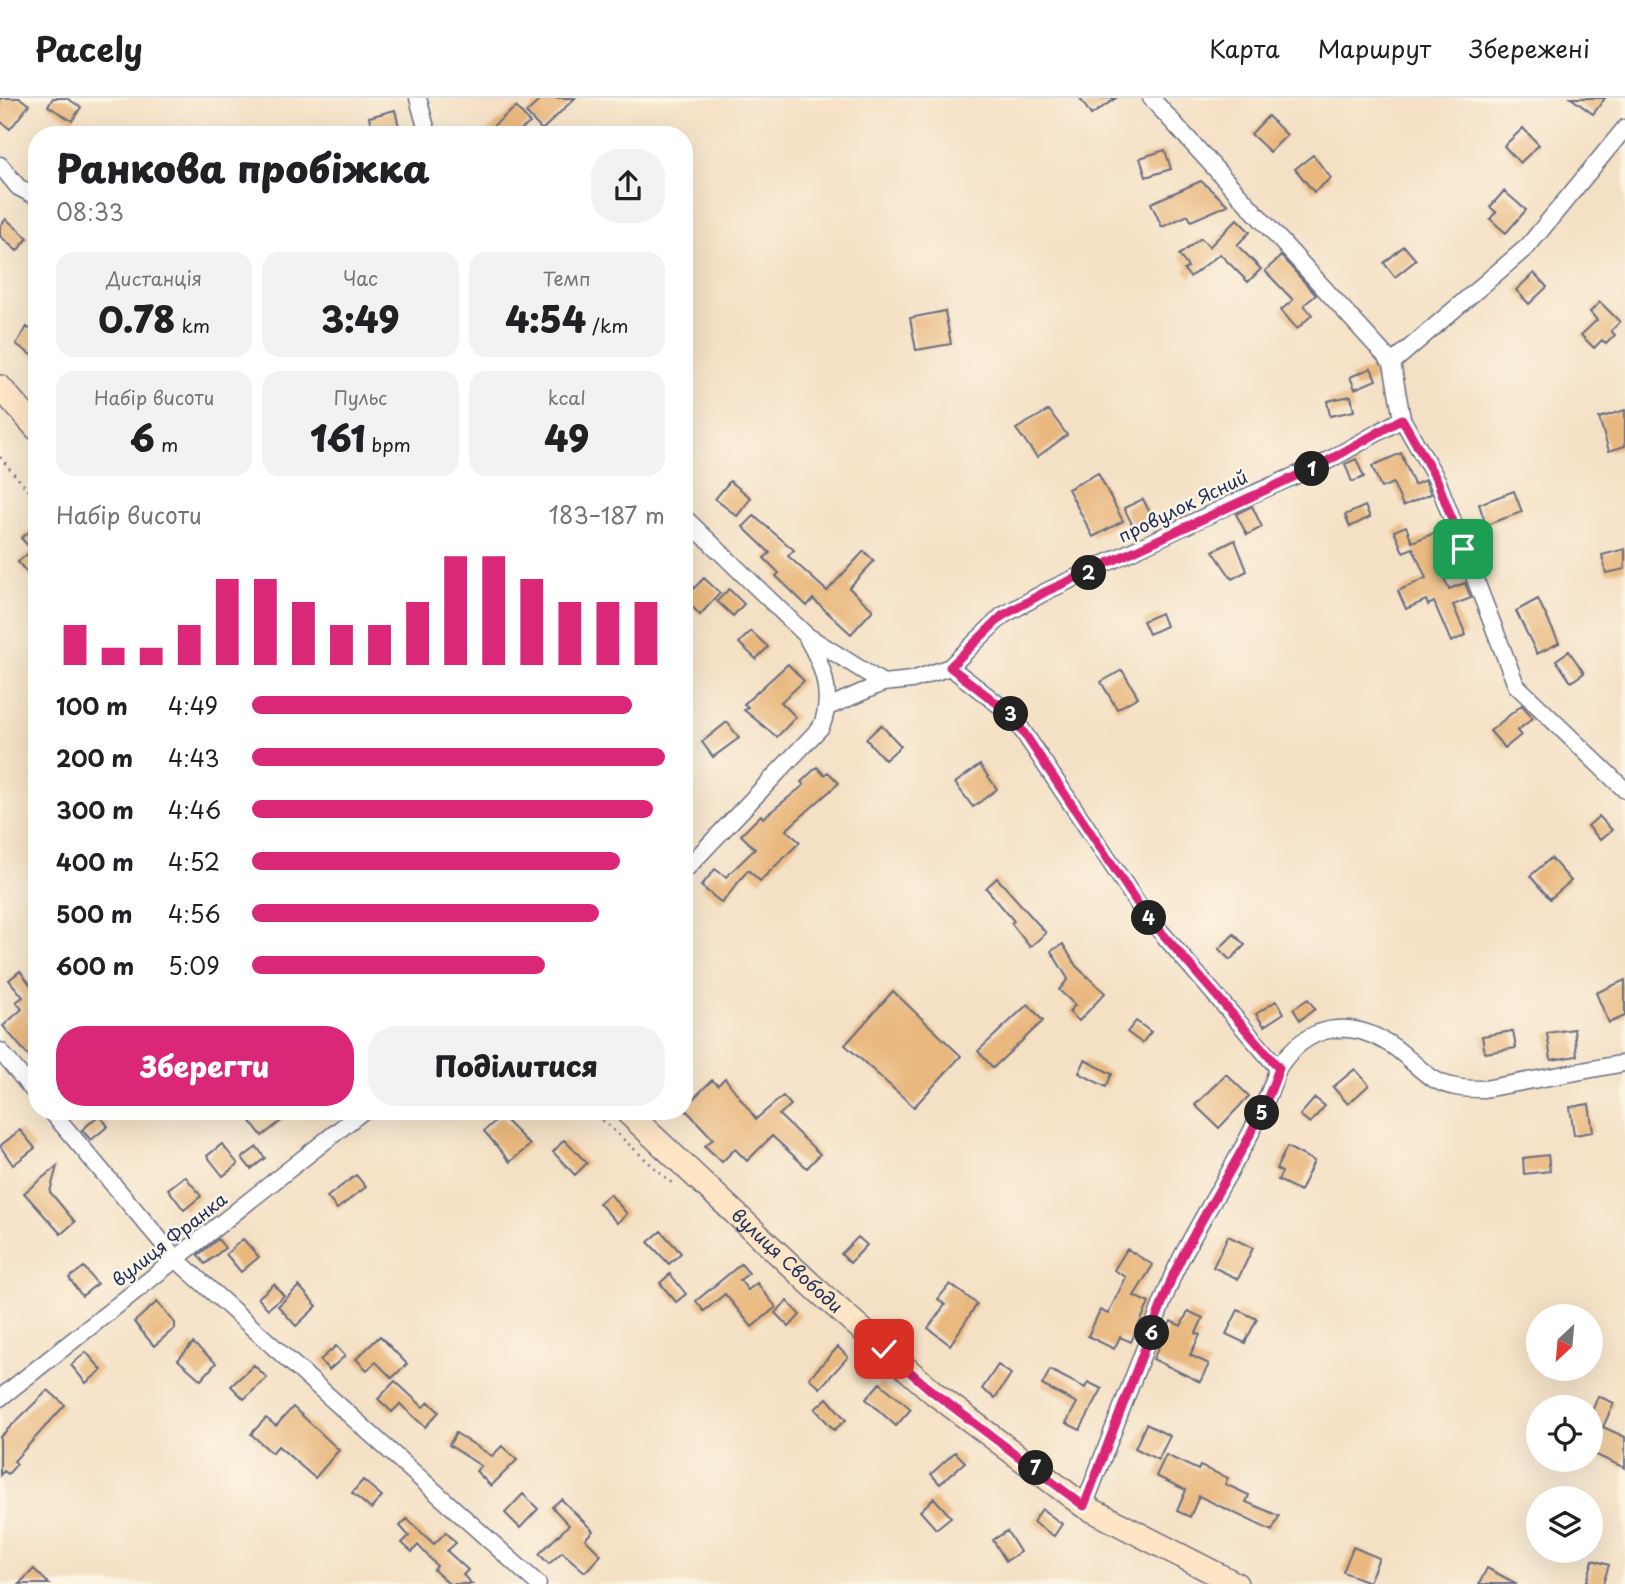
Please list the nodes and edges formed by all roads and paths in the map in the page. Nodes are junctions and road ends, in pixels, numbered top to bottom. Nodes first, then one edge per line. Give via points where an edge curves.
1 (418, 98) edge
2 (1151, 98) edge
3 (426, 126) edge
4 (1625, 128) edge
5 (0, 165) edge
6 (28, 192) edge
7 (1392, 363) junction
8 (0, 387) edge
9 (28, 419) edge
10 (1402, 419) junction
11 (0, 457) edge
12 (28, 490) edge
13 (693, 526) edge
14 (806, 635) junction
15 (950, 667) junction
16 (883, 682) junction
17 (828, 707) junction
18 (1625, 790) edge
19 (693, 862) edge
20 (0, 1051) edge
21 (1625, 1063) edge
22 (1279, 1068) junction
23 (28, 1084) edge
24 (59, 1120) edge
25 (352, 1120) edge
26 (602, 1120) edge
27 (636, 1120) edge
28 (682, 1192) dead end
29 (177, 1260) junction
30 (0, 1398) edge
31 (1084, 1506) junction
32 (1205, 1577) edge
33 (538, 1584) edge
34 (1237, 1584) edge

1 - 3 street
2 - 7 street
4 - 7 street via 1528,246
5 - 6 street
7 - 10 street
8 - 9 street
10 - 15 street, провулок Ясний via 1324,463 1045,592 1002,616
10 - 18 street via 1437,480 1516,685
11 - 12 path
13 - 14 street
14 - 16 street
14 - 17 street via 824,676
15 - 16 street, провулок Ясний via 912,680
15 - 22 street via 1012,715 1142,910
16 - 17 street, провулок Ясний
17 - 19 street via 814,737
20 - 23 street
21 - 22 street via 1484,1089 1461,1089 1430,1077 1375,1037 1329,1028 1309,1035
22 - 31 street via 1244,1151 1173,1275
24 - 29 street
25 - 29 street, вулиця Франка
26 - 28 path
27 - 31 street, вулиця Свободи via 933,1392
29 - 30 street, вулиця Франка
29 - 33 street
31 - 32 street, вулиця Свободи
32 - 34 street, вулиця Свободи

